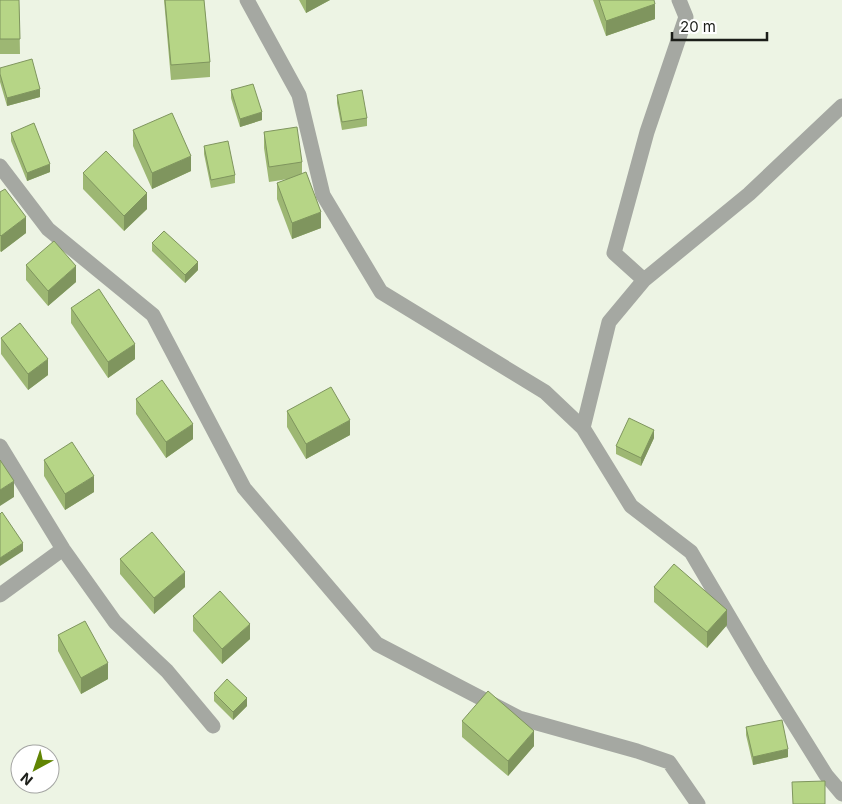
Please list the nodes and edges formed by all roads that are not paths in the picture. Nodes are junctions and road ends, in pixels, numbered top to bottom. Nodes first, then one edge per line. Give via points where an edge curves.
1 (247, 0) edge
2 (679, 0) edge
3 (842, 106) edge
4 (0, 166) edge
5 (644, 280) junction
6 (582, 428) junction
7 (0, 446) edge
8 (63, 550) junction
9 (0, 596) edge
10 (213, 726) dead end
11 (842, 794) edge
12 (698, 804) edge

1 - 6 street via 299,95 323,195 382,292 546,392
2 - 5 street via 686,17 647,132 614,253
3 - 5 street via 749,194
4 - 12 street via 48,229 153,315 244,488 377,644 519,718 669,762
5 - 6 street via 609,322
6 - 11 street via 631,506 691,552 826,775
7 - 8 street
8 - 9 street
8 - 10 street via 114,622 167,671

